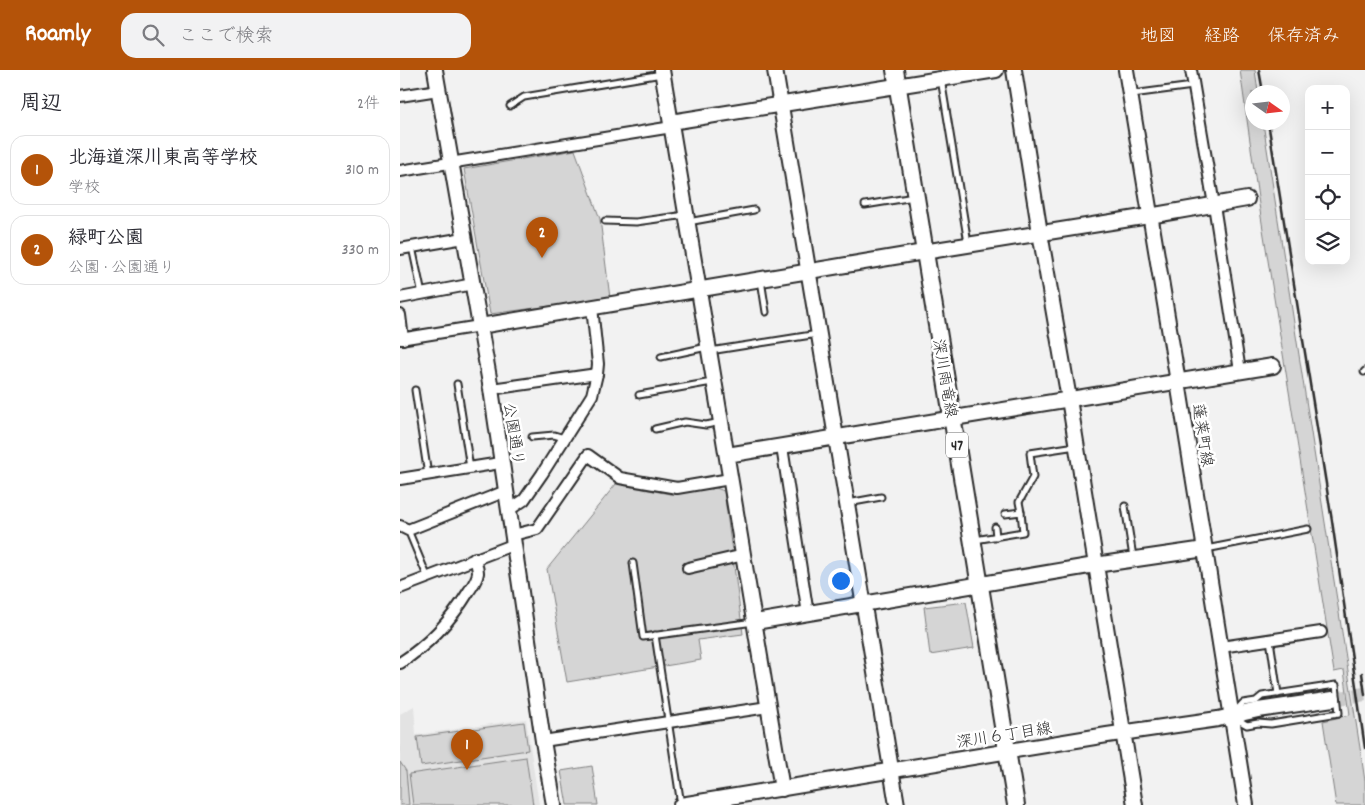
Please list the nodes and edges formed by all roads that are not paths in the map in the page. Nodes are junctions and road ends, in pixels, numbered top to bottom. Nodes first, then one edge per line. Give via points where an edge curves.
1 (434, 70) edge
2 (775, 70) edge
3 (996, 70) edge
4 (1014, 70) edge
5 (1126, 70) edge
6 (1191, 70) edge
7 (663, 72) edge
8 (896, 78) edge
9 (941, 78) junction
10 (1194, 86) junction
11 (438, 90) junction
12 (1130, 95) junction
13 (400, 96) edge
14 (781, 105) junction
15 (510, 106) dead end
16 (671, 125) junction
17 (450, 162) junction
18 (400, 171) edge
19 (916, 196) junction
20 (1247, 199) dead end
21 (865, 205) dead end
22 (1214, 205) junction
23 (754, 210) dead end
24 (1149, 216) junction
25 (687, 218) junction
26 (605, 221) dead end
27 (1040, 233) junction
28 (464, 238) junction
29 (968, 244) junction
30 (412, 247) junction
31 (400, 248) edge
32 (924, 252) junction
33 (808, 271) junction
34 (761, 279) junction
35 (473, 284) junction
36 (699, 289) junction
37 (422, 294) junction
38 (400, 298) edge
39 (592, 307) junction
40 (766, 312) dead end
41 (400, 315) edge
42 (480, 326) junction
43 (819, 334) junction
44 (402, 339) edge
45 (709, 349) junction
46 (661, 357) dead end
47 (1273, 366) dead end
48 (1240, 371) junction
49 (597, 374) junction
50 (715, 382) junction
51 (1178, 382) junction
52 (457, 384) dead end
53 (491, 389) junction
54 (415, 390) dead end
55 (639, 395) dead end
56 (1069, 399) junction
57 (952, 418) junction
58 (722, 422) junction
59 (655, 429) dead end
60 (532, 437) dead end
61 (565, 438) junction
62 (837, 438) junction
63 (1076, 445) junction
64 (782, 447) junction
65 (727, 456) junction
66 (502, 461) junction
67 (470, 468) junction
68 (428, 475) junction
69 (400, 479) edge
70 (730, 479) junction
71 (506, 491) junction
72 (881, 497) dead end
73 (847, 503) junction
74 (1125, 506) dead end
75 (509, 510) junction
76 (1020, 512) junction
77 (1005, 514) dead end
78 (995, 527) dead end
79 (404, 528) edge
80 (1308, 529) dead end
81 (996, 537) junction
82 (514, 539) junction
83 (972, 541) junction
84 (1205, 549) junction
85 (744, 555) junction
86 (476, 558) junction
87 (1133, 560) junction
88 (633, 562) dead end
89 (1096, 566) junction
90 (688, 568) dead end
91 (428, 578) junction
92 (980, 586) junction
93 (400, 588) edge
94 (864, 604) junction
95 (808, 614) junction
96 (755, 622) junction
97 (1321, 632) dead end
98 (655, 635) junction
99 (1270, 639) junction
100 (1221, 646) junction
101 (400, 663) edge
102 (1278, 694) junction
103 (1333, 699) tunnel mouth
104 (768, 706) junction
105 (1231, 716) junction
106 (668, 722) junction
107 (1123, 733) junction
108 (543, 741) junction
109 (1008, 751) junction
110 (892, 770) junction
111 (782, 789) junction
112 (554, 805) edge
113 (681, 805) edge
114 (897, 805) edge
115 (1016, 805) edge
116 (1135, 805) edge
117 (1246, 805) edge

1 - 11 street, 公園通り
2 - 14 street
3 - 9 street
4 - 27 street
5 - 12 street, 蓬莱町線
6 - 10 street
7 - 15 lane via 524,97
7 - 16 street
8 - 9 street
8 - 14 street
8 - 19 main road, 深川雨竜線 / 47
9 - 29 lane
10 - 12 lane
10 - 22 street
11 - 13 street
11 - 17 street, 公園通り
12 - 24 street, 蓬莱町線
14 - 16 street
14 - 33 street
16 - 17 street
16 - 25 street
17 - 18 street
17 - 28 street, 公園通り
19 - 21 lane
19 - 32 main road, 深川雨竜線 / 47
20 - 22 street
22 - 24 street
22 - 48 street
23 - 25 lane
24 - 27 street
24 - 51 street, 蓬莱町線
25 - 26 lane
25 - 36 street
27 - 29 street
27 - 56 street
28 - 30 street
28 - 35 street, 公園通り
29 - 32 street
30 - 31 street
30 - 37 lane
32 - 33 street
32 - 57 main road, 深川雨竜線 / 47
33 - 34 street
33 - 43 street
34 - 36 street
34 - 40 lane
35 - 37 street
35 - 42 street, 公園通り
36 - 39 street
36 - 45 street
37 - 38 street
39 - 42 street
39 - 49 street
41 - 44 street
42 - 44 street
42 - 53 street, 公園通り
43 - 45 lane
43 - 62 street
45 - 46 lane
45 - 50 street
47 - 48 street
48 - 51 street
49 - 53 street
49 - 61 street via 592,394
50 - 55 lane
50 - 58 street
51 - 56 street
51 - 84 street, 蓬莱町線
52 - 67 lane
53 - 66 street, 公園通り
54 - 68 lane
56 - 57 street
56 - 63 street
57 - 62 street
57 - 83 main road, 深川雨竜線 / 47
58 - 59 lane via 706,425 685,422
58 - 65 street
60 - 61 lane via 554,435
61 - 75 street via 524,500
62 - 64 street
62 - 73 street
63 - 76 lane via 1030,454 1033,477 1019,502
63 - 89 street
64 - 65 street
64 - 95 street
65 - 70 street
66 - 67 street
66 - 71 street, 公園通り
67 - 68 street
68 - 69 street
70 - 82 street via 677,488 620,478 588,455 537,530
70 - 85 street
71 - 75 street, 公園通り
71 - 79 street
72 - 73 lane
73 - 94 street
74 - 87 lane
75 - 82 street, 公園通り
76 - 77 lane
76 - 81 lane via 1023,532
78 - 81 lane
79 - 91 lane
80 - 84 lane
81 - 83 lane
82 - 86 street
82 - 108 street, 公園通り
83 - 92 main road, 深川雨竜線 / 47
84 - 87 street
84 - 100 street, 蓬莱町線
85 - 90 street
85 - 96 street
86 - 91 street
86 - 101 street via 476,579 462,602 442,628
87 - 89 street
88 - 98 lane via 643,636
89 - 92 street
89 - 107 street
91 - 93 street
92 - 94 street
92 - 109 main road, 深川雨竜線 / 47
94 - 95 street
94 - 110 street
95 - 96 street
96 - 98 lane
96 - 104 street
97 - 99 street
98 - 106 lane
99 - 100 street
99 - 102 lane
100 - 105 street, 蓬莱町線
102 - 105 lane via 1243,703
102 - 105 lane via 1336,685 1340,713 1247,725
103 - 105 street, 深川６丁目線
104 - 106 street
104 - 111 street
105 - 107 street, 深川６丁目線
105 - 117 street, 蓬莱町線
106 - 108 street
106 - 113 lane
107 - 109 street, 深川６丁目線
107 - 116 street
108 - 112 street, 公園通り
109 - 110 street, 深川６丁目線
109 - 115 main road, 深川雨竜線 / 47
110 - 111 street, 深川６丁目線
110 - 114 street
111 - 113 street, 深川６丁目線

